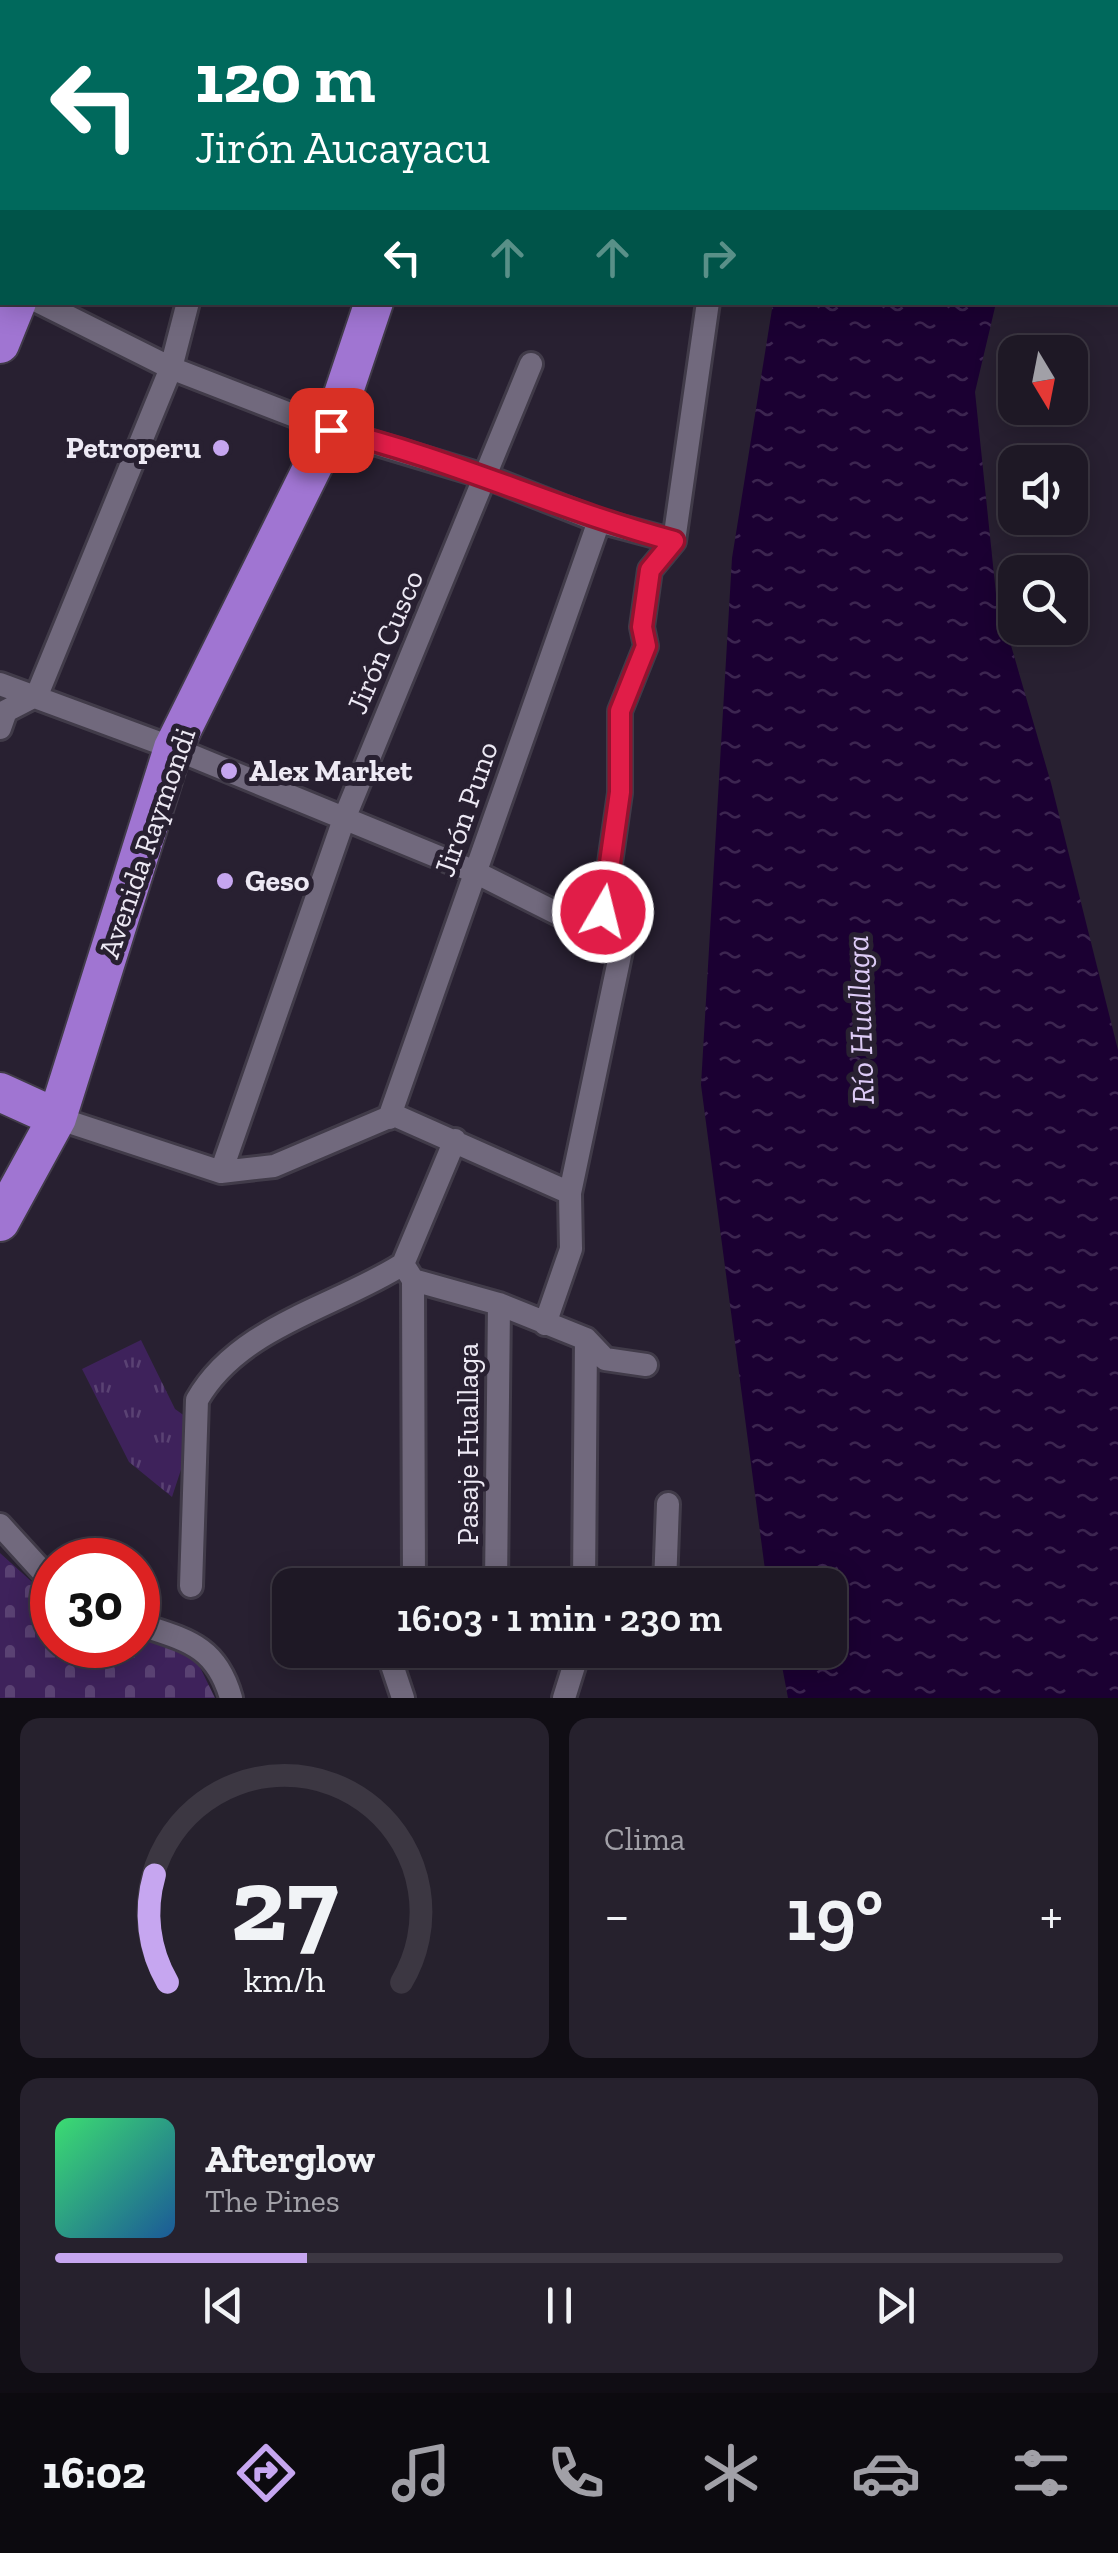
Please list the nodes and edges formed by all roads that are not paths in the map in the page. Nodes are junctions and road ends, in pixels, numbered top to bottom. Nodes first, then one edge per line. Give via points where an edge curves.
1 (17, 305) edge
2 (45, 305) edge
3 (187, 305) edge
4 (373, 305) edge
5 (708, 305) edge
6 (0, 344) edge
7 (531, 364) dead end
8 (170, 368) junction
9 (331, 430) junction
10 (488, 477) junction
11 (599, 521) junction
12 (674, 541) junction
13 (0, 684) edge
14 (37, 694) junction
15 (0, 728) edge
16 (173, 748) junction
17 (344, 818) junction
18 (476, 872) junction
19 (622, 946) junction
20 (0, 1092) edge
21 (58, 1118) junction
22 (389, 1118) junction
23 (455, 1140) junction
24 (221, 1172) junction
25 (570, 1192) junction
26 (0, 1222) edge
27 (408, 1272) junction
28 (499, 1304) junction
29 (545, 1324) junction
30 (586, 1339) junction
31 (646, 1365) dead end
32 (668, 1504) dead end
33 (0, 1525) edge
34 (30, 1558) edge
35 (414, 1568) edge
36 (496, 1568) edge
37 (584, 1568) edge
38 (666, 1568) edge
39 (190, 1586) dead end
40 (160, 1631) edge
41 (393, 1668) edge
42 (574, 1668) edge
43 (231, 1698) edge
44 (403, 1698) edge
45 (564, 1698) edge

1 - 6 highway
2 - 8 street
3 - 8 street
4 - 9 highway, Avenida Raymondi
5 - 12 street
7 - 10 street, Jirón Cusco
8 - 9 street
8 - 14 street
9 - 10 street
9 - 16 highway, Avenida Raymondi
10 - 11 street
10 - 17 street, Jirón Cusco
11 - 12 street
11 - 18 street, Jirón Puno
12 - 19 street via 650,570 646,646 620,711 620,792 603,912
13 - 14 street
14 - 15 street via 6,711
14 - 16 street
16 - 17 street
16 - 21 highway, Avenida Raymondi
17 - 18 street
17 - 24 street, Jirón Cusco
18 - 19 street
18 - 22 street, Jirón Puno
19 - 25 street
20 - 21 highway
21 - 24 street
21 - 26 highway, Avenida Raymondi
22 - 23 street
22 - 24 street via 274,1166
23 - 25 street
23 - 27 street
25 - 29 street via 571,1249
27 - 28 street
27 - 35 street
27 - 39 street via 268,1334 206,1384 197,1400
28 - 29 street
28 - 36 street, Pasaje Huallaga
29 - 30 street
30 - 31 street via 605,1359
30 - 37 street
32 - 38 street
33 - 34 street
40 - 43 street via 211,1655
41 - 44 street
42 - 45 street

